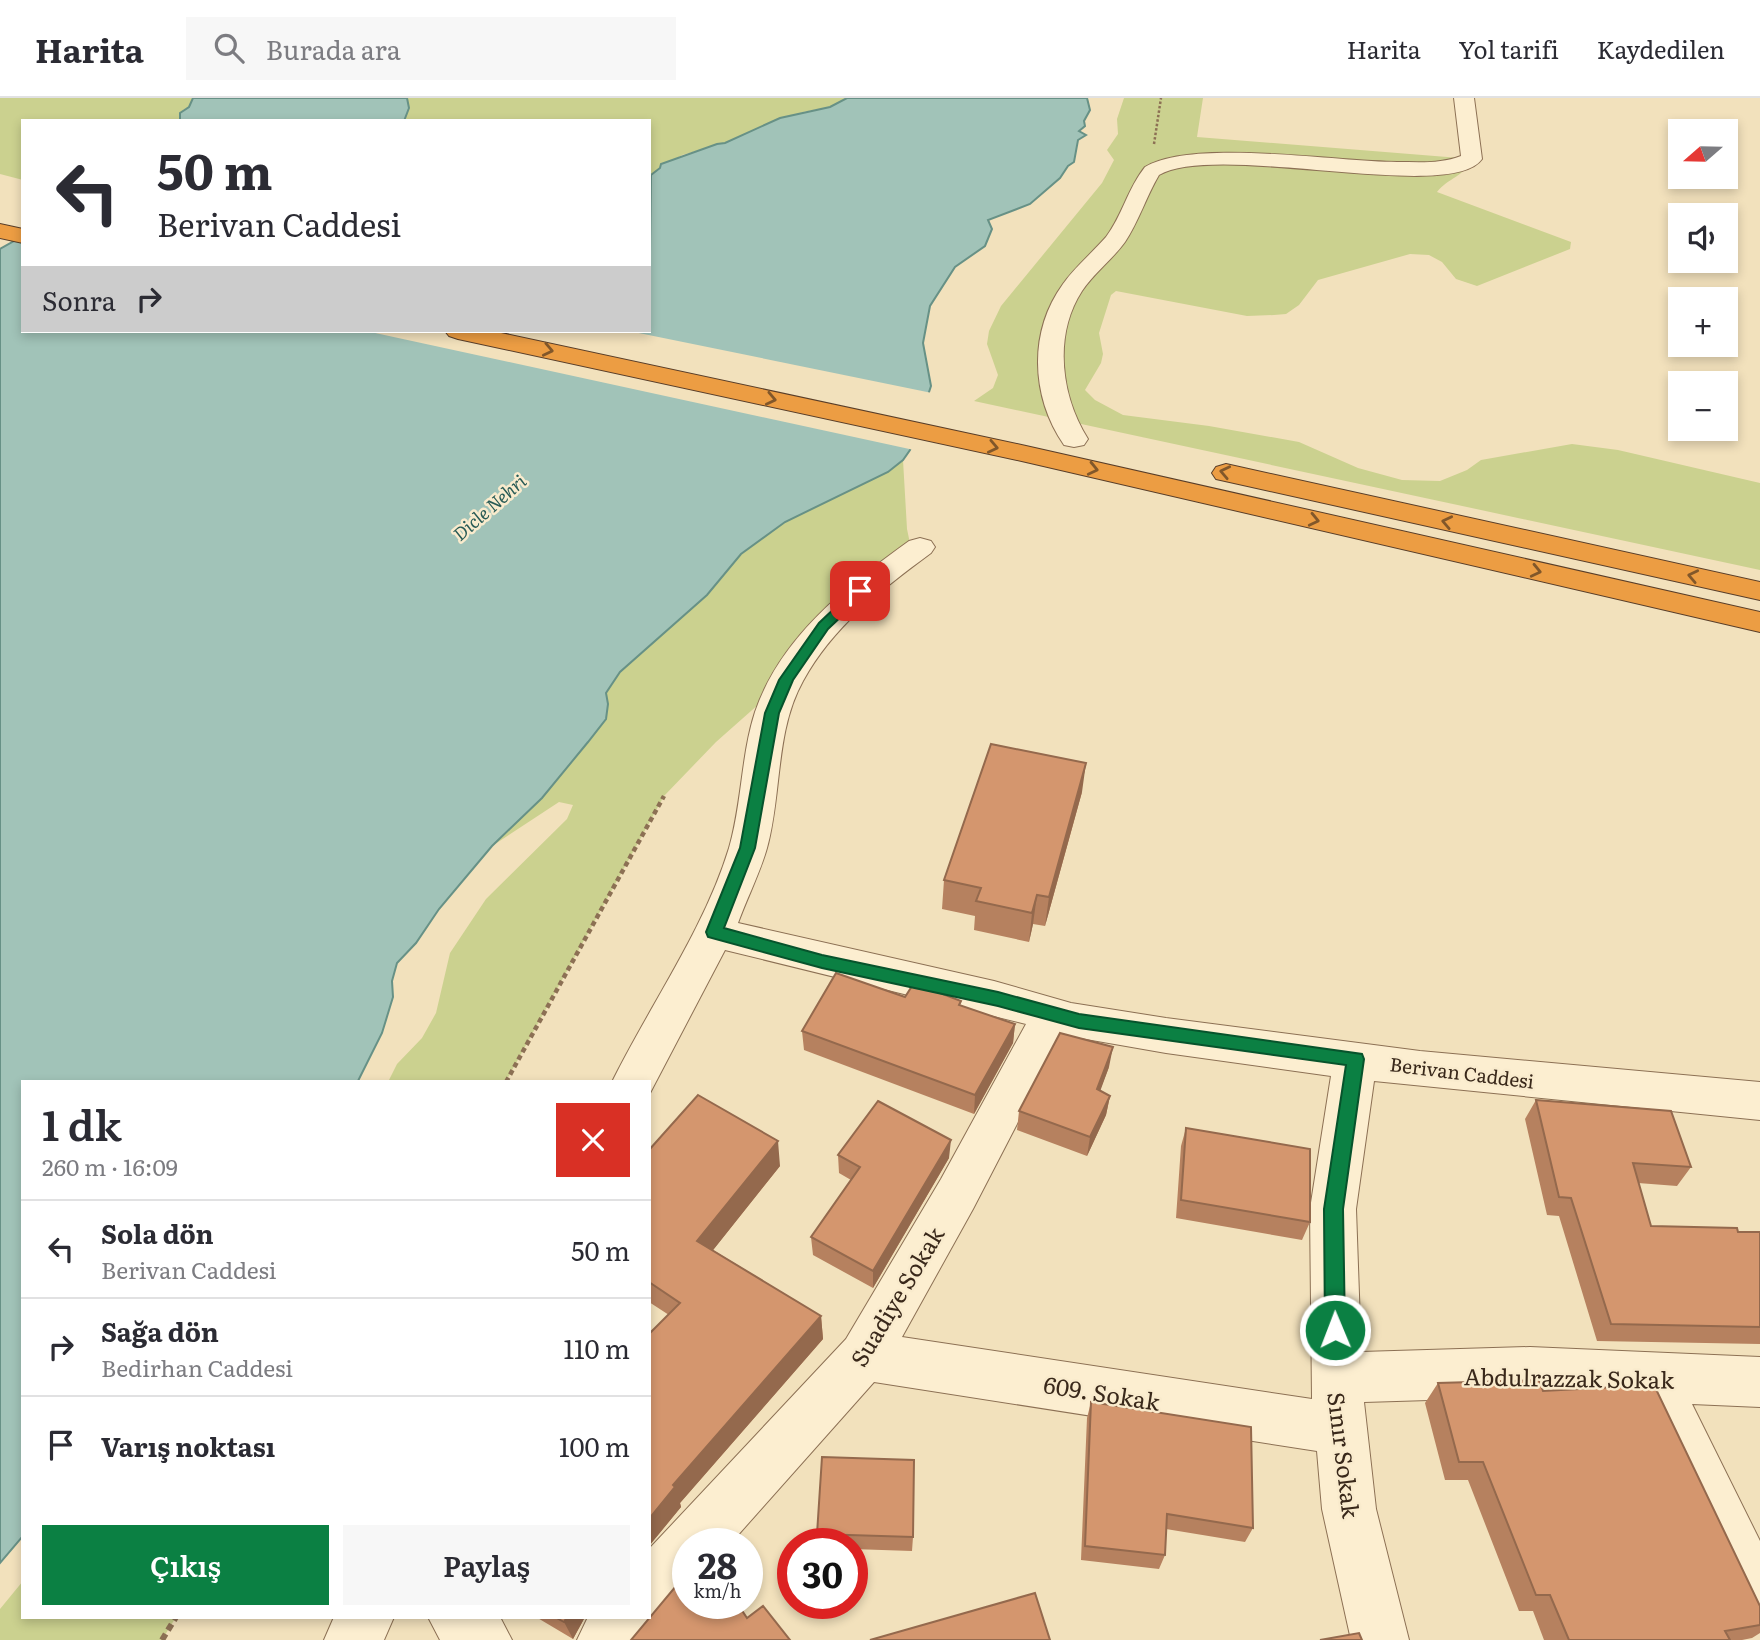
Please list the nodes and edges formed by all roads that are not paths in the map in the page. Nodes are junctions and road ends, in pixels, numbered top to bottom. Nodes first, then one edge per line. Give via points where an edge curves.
1 (1464, 98) edge
2 (468, 333) edge
3 (561, 333) edge
4 (1073, 439) junction
5 (1030, 442) junction
6 (920, 547) dead end
7 (1760, 591) edge
8 (1760, 622) edge
9 (714, 932) junction
10 (1053, 1014) junction
11 (1356, 1059) junction
12 (635, 1080) edge
13 (1760, 1101) edge
14 (864, 1356) junction
15 (1336, 1378) junction
16 (1653, 1379) junction
17 (1760, 1382) edge
18 (1341, 1429) junction
19 (707, 1528) edge
20 (672, 1566) edge
21 (651, 1589) edge
22 (1760, 1602) edge
23 (364, 1619) edge
24 (459, 1619) edge
25 (624, 1619) edge
26 (353, 1640) edge
27 (483, 1640) edge
28 (606, 1640) edge
29 (1380, 1640) edge

1 - 4 street via 1472,159 1459,166 1405,169 1208,158 1151,172 1121,231 1073,283 1062,302 1051,368 1061,421
2 -> 5 highway
3 - 5 highway
4 - 5 highway
7 -> 4 highway
5 -> 8 highway
6 - 9 street via 860,591 824,626 786,680 772,713 748,848
9 - 10 street, Berivan Caddesi
9 - 12 street
10 - 11 street, Berivan Caddesi
10 - 14 street, Suadiye Sokak via 957,1195
11 - 13 street, Berivan Caddesi via 1524,1080
11 - 15 street, Sınır Sokak via 1334,1209
14 - 18 street, 609. Sokak
14 - 19 street, Suadiye Sokak
15 - 16 street, Abdulrazzak Sokak via 1530,1372
15 - 18 street, Sınır Sokak
16 - 17 street, Abdulrazzak Sokak
16 - 22 street
18 - 29 street, Sınır Sokak via 1349,1509
20 - 21 street
23 - 26 street
24 - 27 street
25 - 28 street

